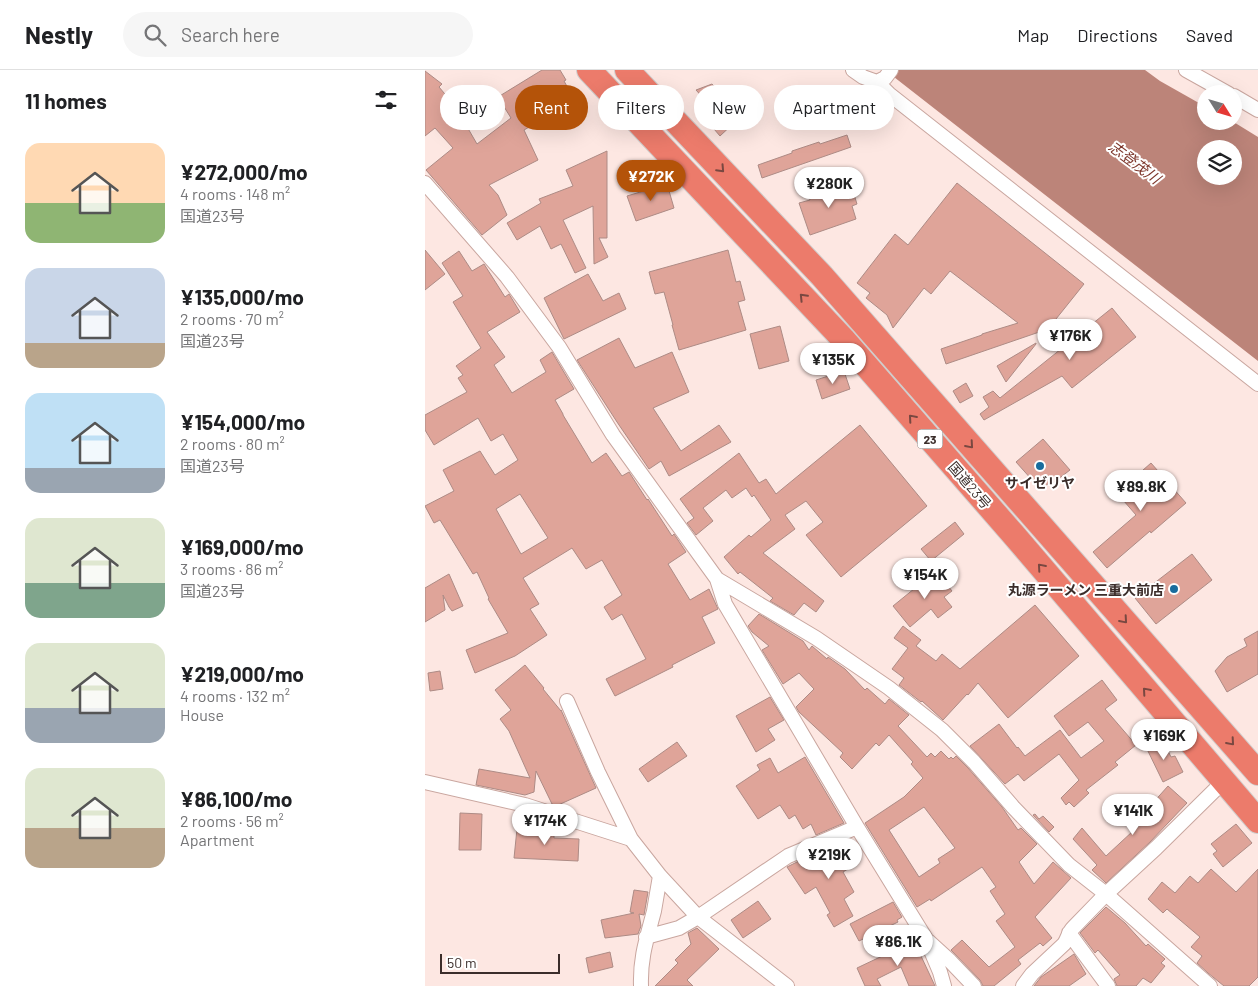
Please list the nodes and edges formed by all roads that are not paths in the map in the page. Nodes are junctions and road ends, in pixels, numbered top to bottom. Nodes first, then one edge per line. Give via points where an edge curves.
1 (589, 70) edge
2 (627, 70) edge
3 (853, 70) edge
4 (1186, 70) edge
5 (884, 77) edge
6 (1213, 85) edge
7 (1243, 101) edge
8 (1258, 110) edge
9 (425, 183) edge
10 (1258, 384) edge
11 (717, 579) junction
12 (567, 701) dead end
13 (1258, 773) edge
14 (1223, 781) junction
15 (425, 782) edge
16 (1258, 821) edge
17 (857, 827) junction
18 (631, 840) junction
19 (660, 876) junction
20 (1106, 894) junction
21 (698, 917) junction
22 (1069, 933) junction
23 (646, 937) junction
24 (926, 939) junction
25 (641, 986) edge
26 (787, 986) edge
27 (944, 986) edge
28 (975, 986) edge
29 (1023, 986) edge
30 (1108, 986) edge
31 (1209, 986) edge

14 -> 1 highway, 国道23号 / 23 via 843,339
2 -> 13 highway, 国道23号 / 23 via 821,276
3 - 5 street via 863,78
4 - 6 street
5 - 10 street via 889,94
7 - 8 street
9 - 11 street via 507,277 559,347 613,435
11 - 17 street via 725,604
11 - 20 street via 816,638 889,688 941,730 1069,865
12 - 18 street
14 - 16 highway, 国道23号 / 23
14 - 20 street
15 - 18 street via 525,805
17 - 21 street via 788,856
17 - 24 street
18 - 19 street
19 - 21 street
19 - 23 street
20 - 22 street
20 - 31 street
21 - 23 street via 679,928
21 - 26 street
22 - 29 street via 1068,940
22 - 30 street
23 - 25 street
24 - 27 street
24 - 28 street

